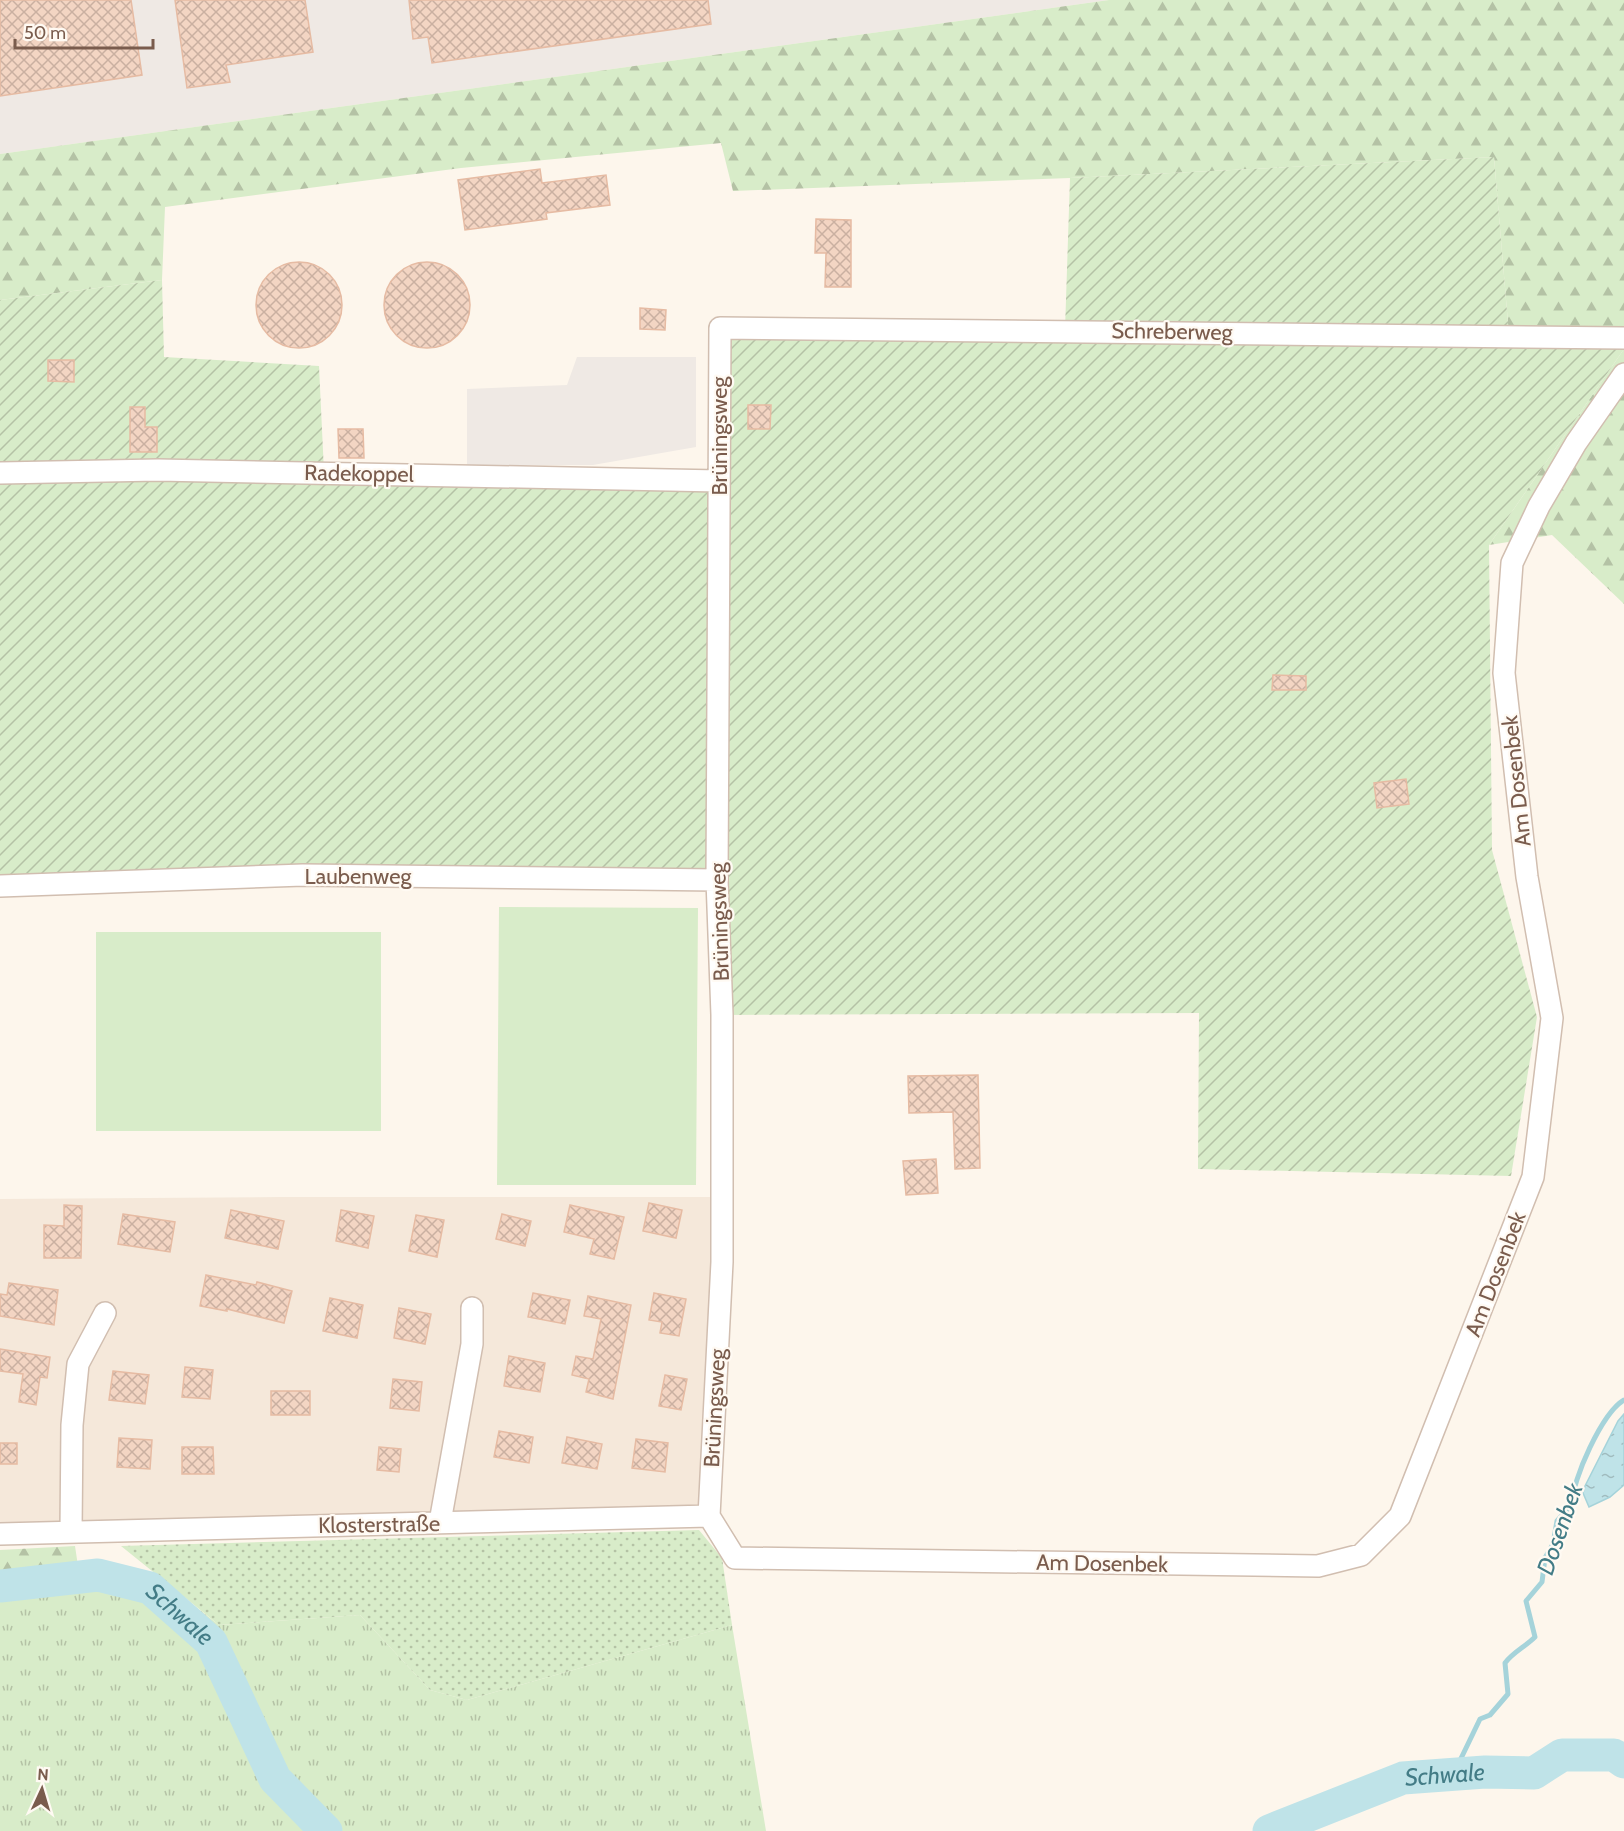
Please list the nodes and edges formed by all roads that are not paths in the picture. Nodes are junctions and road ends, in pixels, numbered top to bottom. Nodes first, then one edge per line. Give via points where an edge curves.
1 (720, 328) joint
2 (1624, 338) edge
3 (1624, 374) edge
4 (0, 473) edge
5 (719, 481) junction
6 (717, 880) junction
7 (0, 886) edge
8 (472, 1308) dead end
9 (105, 1313) dead end
10 (709, 1516) junction
11 (440, 1522) junction
12 (71, 1532) junction
13 (0, 1534) edge

1 - 2 street, Schreberweg
1 - 5 street, Brüningsweg
3 - 10 street, Am Dosenbek via 1576,443 1512,563 1504,673 1527,878 1552,1018 1533,1178 1400,1516 1361,1555 1318,1566 735,1558
4 - 5 street, Radekoppel via 158,470
5 - 6 street, Brüningsweg
6 - 7 street, Laubenweg via 303,875
6 - 10 street, Brüningsweg via 722,1015 722,1262
8 - 11 street via 472,1344
9 - 12 street via 78,1364 72,1425
10 - 11 street, Klosterstraße
11 - 12 street, Klosterstraße
12 - 13 street, Klosterstraße

